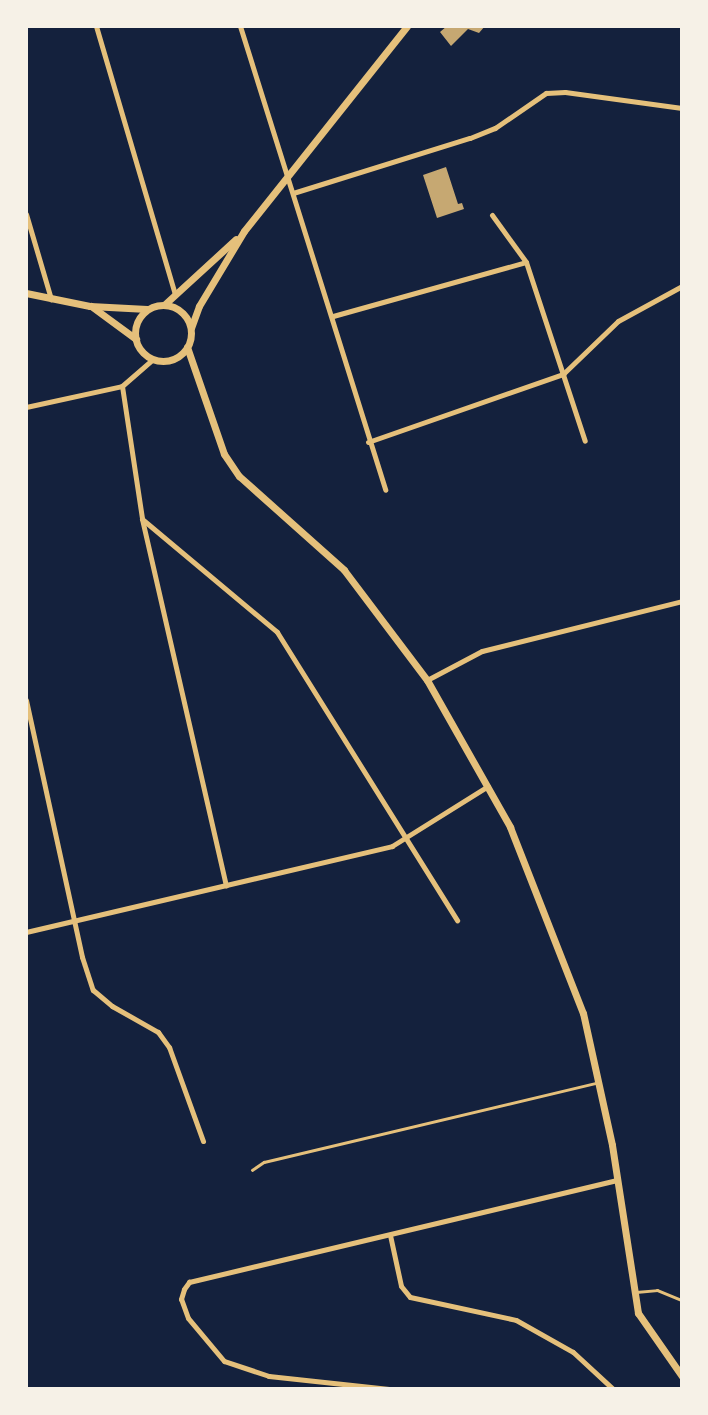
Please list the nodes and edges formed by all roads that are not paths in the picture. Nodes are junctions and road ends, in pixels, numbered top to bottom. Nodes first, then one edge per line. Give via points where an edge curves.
1 (96, 26) edge
2 (240, 26) edge
3 (407, 26) edge
4 (682, 108) edge
5 (287, 175) junction
6 (293, 193) junction
7 (26, 214) edge
8 (492, 215) dead end
9 (244, 231) junction
10 (526, 262) junction
11 (195, 276) junction
12 (210, 286) junction
13 (682, 286) edge
14 (26, 293) edge
15 (175, 295) junction
16 (51, 299) junction
17 (165, 304) junction
18 (90, 306) junction
19 (148, 309) junction
20 (333, 316) junction
21 (191, 328) junction
22 (136, 339) junction
23 (187, 347) junction
24 (153, 359) junction
25 (563, 374) junction
26 (122, 386) junction
27 (26, 407) edge
28 (585, 441) dead end
29 (368, 442) junction
30 (385, 490) dead end
31 (142, 519) junction
32 (682, 601) edge
33 (427, 680) junction
34 (26, 700) edge
35 (488, 786) junction
36 (409, 839) junction
37 (226, 886) junction
38 (457, 920) dead end
39 (74, 922) junction
40 (26, 932) edge
41 (599, 1082) junction
42 (203, 1141) dead end
43 (252, 1170) dead end
44 (618, 1180) junction
45 (390, 1235) junction
46 (633, 1292) junction
47 (682, 1300) edge
48 (682, 1376) edge
49 (389, 1389) edge
50 (613, 1389) edge

1 - 15 street
2 - 5 street
3 - 5 street
4 - 6 street via 546,93 495,128 470,138
5 - 6 street
5 - 9 street
6 - 20 street
7 - 16 street
8 - 10 street
9 - 11 street
9 - 12 street
10 - 20 street
10 - 25 street
11 - 12 street
11 - 15 street
12 - 21 street
13 - 25 street via 618,321
14 - 16 street
15 - 17 street
16 - 18 street
17 - 19 street
17 - 21 street via 182,312
18 - 19 street
18 - 22 street
19 - 22 street via 137,322
20 - 29 street
21 - 23 street
22 - 24 street
23 - 24 street via 176,358
23 - 33 street via 224,454 239,477 344,570
24 - 26 street
25 - 28 street
25 - 29 street
26 - 27 street
26 - 31 street
29 - 30 street
31 - 36 street via 277,632
31 - 37 street
32 - 33 street via 482,651
33 - 35 street
34 - 39 street
35 - 36 street
35 - 41 street via 547,916 583,1013
36 - 37 street
36 - 38 street
37 - 39 street
39 - 40 street
39 - 42 street via 93,990 158,1032 169,1048
41 - 43 lane via 264,1162
41 - 44 street
44 - 45 street
44 - 46 street
45 - 49 street via 189,1282 181,1299 207,1346 224,1361 247,1371
45 - 50 street via 401,1286 410,1297 525,1324 573,1352
46 - 47 lane via 657,1290
46 - 48 street via 651,1337

